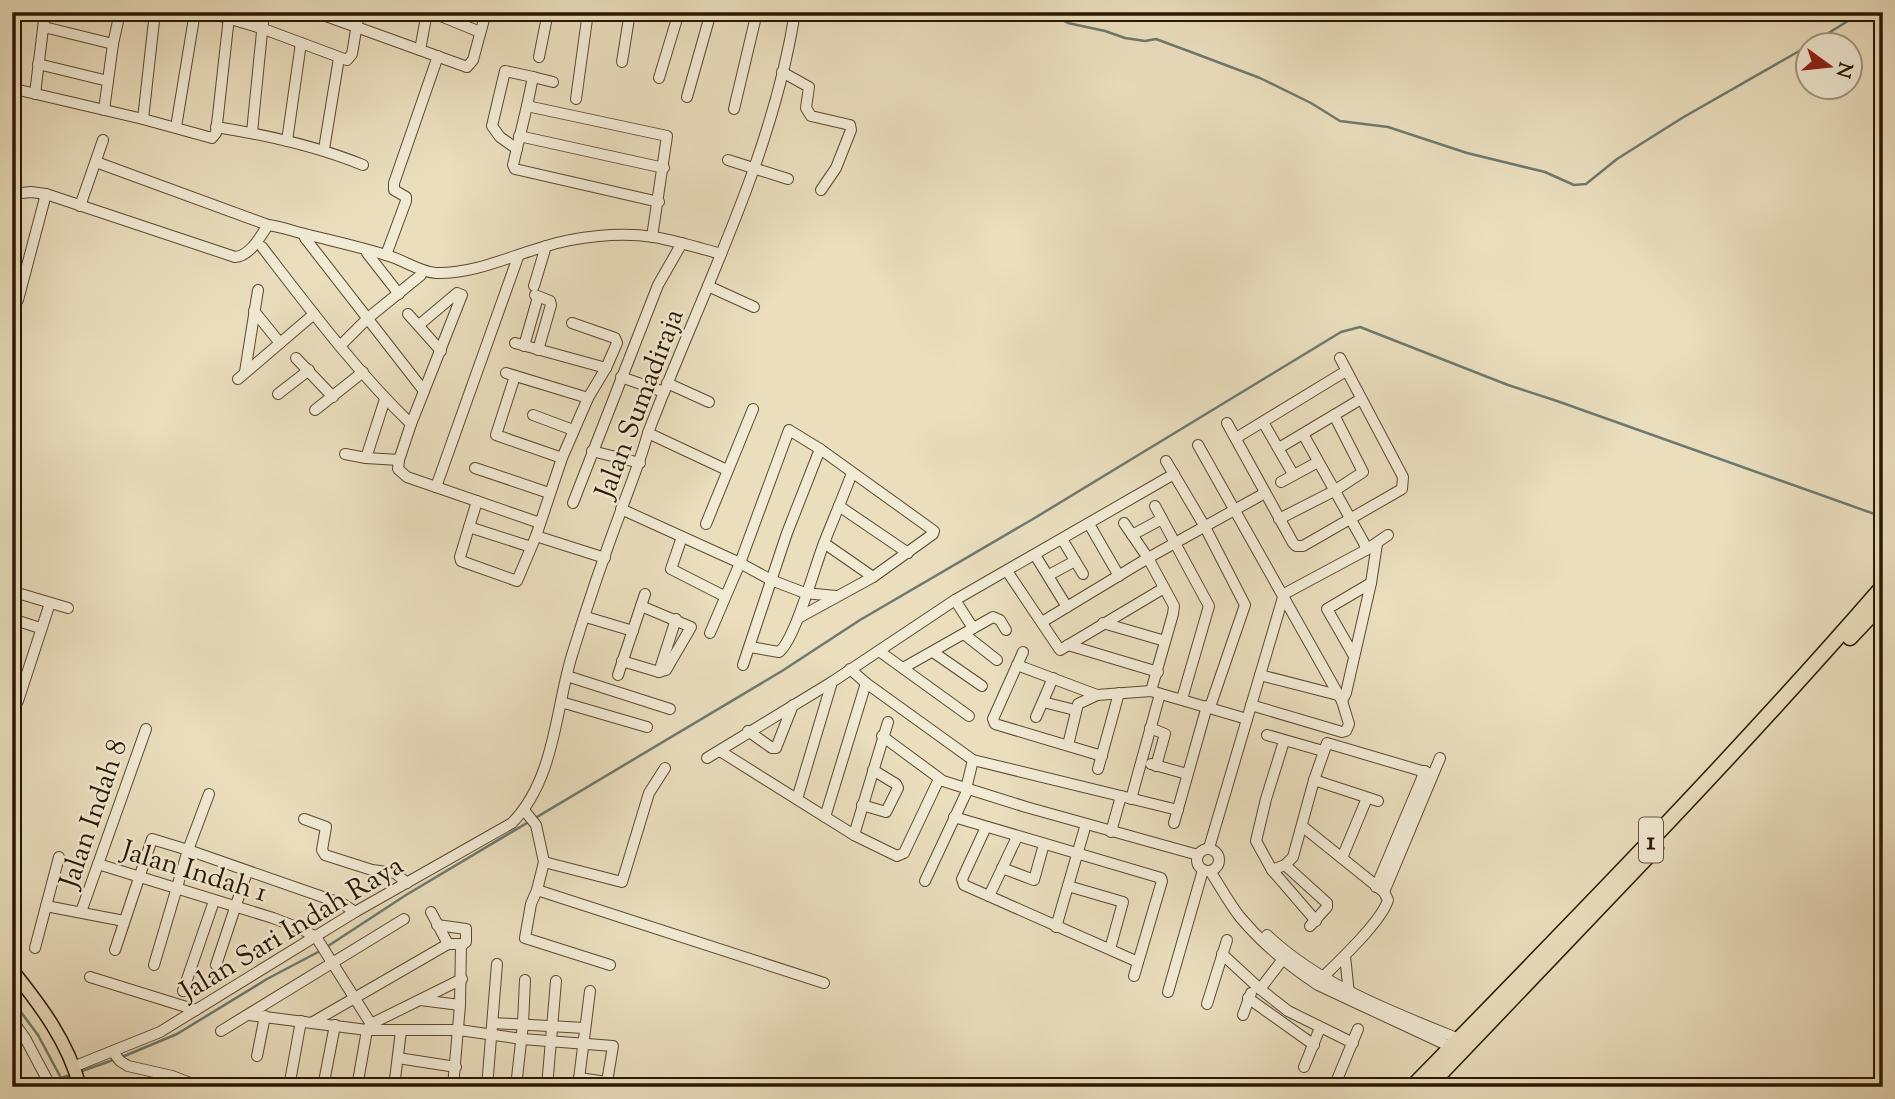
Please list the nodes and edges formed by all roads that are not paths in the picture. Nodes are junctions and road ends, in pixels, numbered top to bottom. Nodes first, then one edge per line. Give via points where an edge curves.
1 (45, 12) edge
2 (120, 12) edge
3 (155, 12) edge
4 (195, 12) edge
5 (207, 12) edge
6 (264, 12) edge
7 (315, 12) edge
8 (359, 12) edge
9 (429, 12) edge
10 (486, 12) edge
11 (548, 12) edge
12 (588, 12) edge
13 (630, 12) edge
14 (679, 12) edge
15 (711, 12) edge
16 (757, 12) edge
17 (795, 12) edge
18 (229, 17) junction
19 (44, 27) junction
20 (356, 27) junction
21 (261, 28) junction
22 (480, 32) junction
23 (301, 43) junction
24 (113, 44) junction
25 (421, 50) junction
26 (438, 56) junction
27 (539, 57) dead end
28 (339, 58) junction
29 (622, 62) dead end
30 (38, 64) junction
31 (782, 72) junction
32 (533, 77) junction
33 (659, 78) dead end
34 (107, 80) junction
35 (553, 82) dead end
36 (19, 90) dead end
37 (35, 94) junction
38 (687, 97) dead end
39 (576, 99) dead end
40 (527, 106) junction
41 (734, 109) dead end
42 (104, 110) junction
43 (143, 119) junction
44 (12, 124) edge
45 (176, 127) junction
46 (216, 127) junction
47 (252, 132) junction
48 (519, 136) junction
49 (103, 140) dead end
50 (287, 141) junction
51 (12, 142) edge
52 (324, 149) junction
53 (517, 149) junction
54 (728, 160) dead end
55 (96, 162) junction
56 (363, 164) dead end
57 (664, 167) junction
58 (753, 168) junction
59 (788, 179) dead end
60 (821, 190) dead end
61 (12, 194) edge
62 (46, 194) junction
63 (659, 202) junction
64 (80, 206) junction
65 (268, 225) junction
66 (652, 237) junction
67 (305, 238) dead end
68 (682, 243) junction
69 (546, 246) junction
70 (262, 247) dead end
71 (367, 253) dead end
72 (721, 254) junction
73 (386, 255) junction
74 (518, 257) junction
75 (421, 275) dead end
76 (708, 286) junction
77 (258, 290) dead end
78 (536, 293) junction
79 (399, 294) junction
80 (18, 300) dead end
81 (754, 307) dead end
82 (254, 312) junction
83 (314, 314) junction
84 (408, 314) dead end
85 (368, 318) junction
86 (572, 323) dead end
87 (419, 325) junction
88 (280, 343) junction
89 (341, 345) junction
90 (538, 350) junction
91 (441, 351) junction
92 (296, 358) dead end
93 (1340, 358) dead end
94 (606, 368) junction
95 (309, 370) junction
96 (1346, 371) junction
97 (363, 372) junction
98 (621, 377) junction
99 (665, 387) junction
100 (424, 391) junction
101 (278, 394) dead end
102 (333, 397) junction
103 (588, 398) junction
104 (385, 399) junction
105 (1361, 399) junction
106 (709, 401) dead end
107 (754, 409) dead end
108 (314, 410) dead end
109 (533, 415) dead end
110 (1334, 415) junction
111 (1263, 422) junction
112 (1227, 423) dead end
113 (411, 424) junction
114 (573, 430) junction
115 (648, 433) junction
116 (1303, 434) junction
117 (1236, 438) junction
118 (1198, 444) dead end
119 (1279, 448) junction
120 (820, 449) junction
121 (592, 451) junction
122 (345, 454) dead end
123 (366, 458) junction
124 (562, 458) junction
125 (399, 460) junction
126 (1166, 461) dead end
127 (1318, 462) junction
128 (640, 463) junction
129 (475, 468) dead end
130 (727, 470) junction
131 (852, 473) junction
132 (1174, 474) junction
133 (1293, 474) junction
134 (1281, 482) dead end
135 (436, 487) junction
136 (1334, 491) junction
137 (549, 493) junction
138 (1265, 493) junction
139 (477, 501) junction
140 (573, 503) dead end
141 (839, 506) junction
142 (1155, 506) dead end
143 (621, 509) junction
144 (1234, 510) junction
145 (1350, 518) junction
146 (1162, 519) junction
147 (1279, 519) junction
148 (540, 523) junction
149 (1124, 523) dead end
150 (706, 524) dead end
151 (1089, 524) junction
152 (469, 527) junction
153 (1205, 527) junction
154 (1132, 535) junction
155 (1388, 535) dead end
156 (536, 536) junction
157 (682, 537) junction
158 (1062, 539) junction
159 (824, 543) junction
160 (1175, 543) junction
161 (1377, 544) junction
162 (531, 547) junction
163 (1366, 550) junction
164 (908, 553) junction
165 (1035, 555) junction
166 (605, 558) junction
167 (1148, 558) junction
168 (1075, 561) junction
169 (740, 563) junction
170 (1007, 571) junction
171 (1083, 573) dead end
172 (1049, 575) junction
173 (1119, 576) junction
174 (873, 577) junction
175 (771, 580) junction
176 (1371, 583) junction
177 (1883, 586) edge
178 (1164, 588) junction
179 (14, 592) dead end
180 (805, 593) junction
181 (645, 594) dead end
182 (1284, 594) junction
183 (724, 596) junction
184 (836, 596) junction
185 (955, 600) junction
186 (50, 603) junction
187 (1883, 603) edge
188 (641, 606) junction
189 (1067, 607) junction
190 (68, 608) dead end
191 (586, 617) junction
192 (800, 617) junction
193 (12, 619) edge
194 (676, 619) junction
195 (1042, 622) junction
196 (1103, 623) junction
197 (40, 628) junction
198 (1006, 630) dead end
199 (633, 631) junction
200 (969, 631) junction
201 (710, 633) dead end
202 (1165, 641) junction
203 (1068, 645) junction
204 (750, 647) junction
205 (879, 651) junction
206 (933, 652) junction
207 (1023, 652) dead end
208 (1354, 656) junction
209 (997, 660) dead end
210 (622, 661) junction
211 (743, 665) dead end
212 (1017, 665) junction
213 (903, 667) junction
214 (850, 669) junction
215 (659, 672) junction
216 (1158, 672) junction
217 (618, 675) dead end
218 (1260, 675) junction
219 (567, 676) junction
220 (1053, 678) junction
221 (832, 682) junction
222 (866, 683) junction
223 (982, 686) dead end
224 (1155, 692) junction
225 (1118, 693) junction
226 (1097, 695) junction
227 (1340, 698) junction
228 (1182, 699) junction
229 (12, 702) edge
230 (561, 702) junction
231 (1043, 702) junction
232 (793, 704) junction
233 (1251, 705) junction
234 (1208, 706) junction
235 (670, 709) dead end
236 (1075, 710) junction
237 (969, 716) dead end
238 (1036, 717) dead end
239 (1247, 719) junction
240 (888, 722) dead end
241 (648, 727) dead end
242 (146, 729) dead end
243 (1150, 729) junction
244 (748, 731) junction
245 (1267, 735) dead end
246 (882, 737) junction
247 (1284, 741) junction
248 (1068, 745) junction
249 (720, 751) junction
250 (1323, 751) junction
251 (1102, 756) junction
252 (707, 758) dead end
253 (1440, 758) dead end
254 (973, 760) junction
255 (1141, 762) junction
256 (1156, 766) junction
257 (665, 768) dead end
258 (1098, 769) dead end
259 (873, 770) junction
260 (1429, 772) junction
261 (1187, 774) junction
262 (939, 779) junction
263 (1314, 780) junction
264 (967, 789) junction
265 (209, 794) dead end
266 (1126, 797) junction
267 (1367, 798) junction
268 (797, 799) junction
269 (1378, 801) dead end
270 (862, 805) junction
271 (1178, 810) junction
272 (530, 817) junction
273 (825, 817) junction
274 (954, 817) junction
275 (304, 819) dead end
276 (1086, 824) junction
277 (1174, 824) dead end
278 (1302, 826) junction
279 (986, 827) junction
280 (1111, 831) junction
281 (854, 835) junction
282 (1017, 837) junction
283 (1044, 844) junction
284 (1209, 848) junction
285 (188, 850) junction
286 (1077, 854) junction
287 (1198, 855) junction
288 (59, 856) dead end
289 (1342, 858) junction
290 (544, 862) junction
291 (98, 864) junction
292 (1285, 865) junction
293 (1002, 868) junction
294 (1210, 870) junction
295 (1272, 870) junction
296 (247, 872) junction
297 (138, 877) junction
298 (925, 881) dead end
299 (407, 883) junction
300 (1068, 886) junction
301 (1380, 889) junction
302 (176, 890) junction
303 (537, 890) junction
304 (989, 896) junction
305 (214, 901) junction
306 (46, 906) junction
307 (236, 906) junction
308 (81, 912) junction
309 (355, 912) junction
310 (430, 912) dead end
311 (404, 919) dead end
312 (124, 921) junction
313 (437, 925) junction
314 (1056, 926) junction
315 (317, 939) junction
316 (1227, 940) dead end
317 (448, 944) junction
318 (462, 945) junction
319 (35, 948) dead end
320 (1110, 949) junction
321 (115, 950) dead end
322 (1222, 954) junction
323 (1285, 956) junction
324 (1345, 956) junction
325 (329, 959) junction
326 (1139, 962) junction
327 (497, 964) dead end
328 (154, 965) dead end
329 (216, 965) dead end
330 (610, 965) dead end
331 (12, 970) edge
332 (1134, 976) dead end
333 (90, 977) dead end
334 (1322, 978) junction
335 (462, 979) junction
336 (525, 980) dead end
337 (556, 981) dead end
338 (824, 983) dead end
339 (1257, 986) junction
340 (183, 991) dead end
341 (590, 991) dead end
342 (1168, 992) dead end
343 (1349, 995) junction
344 (354, 997) junction
345 (1248, 998) junction
346 (420, 1000) junction
347 (1207, 1004) dead end
348 (460, 1005) junction
349 (196, 1010) junction
350 (249, 1015) junction
351 (1243, 1015) dead end
352 (265, 1016) junction
353 (12, 1020) edge
354 (301, 1021) junction
355 (313, 1022) junction
356 (493, 1023) junction
357 (523, 1024) junction
358 (335, 1025) junction
359 (553, 1026) junction
360 (369, 1027) junction
361 (585, 1028) junction
362 (1320, 1028) junction
363 (1358, 1029) dead end
364 (459, 1030) junction
365 (221, 1031) dead end
366 (401, 1031) junction
367 (492, 1035) junction
368 (522, 1039) junction
369 (553, 1040) junction
370 (583, 1043) junction
371 (1353, 1043) junction
372 (1455, 1043) junction
373 (1314, 1045) junction
374 (117, 1056) junction
375 (257, 1056) dead end
376 (398, 1058) junction
377 (456, 1067) junction
378 (1304, 1067) dead end
379 (77, 1077) edge
380 (579, 1082) edge
381 (49, 1083) junction
382 (33, 1087) edge
383 (201, 1087) edge
384 (289, 1087) edge
385 (323, 1087) edge
386 (356, 1087) edge
387 (394, 1087) edge
388 (453, 1087) edge
389 (487, 1087) edge
390 (516, 1087) edge
391 (547, 1087) edge
392 (1334, 1087) edge
393 (1412, 1087) edge
394 (1427, 1087) edge

1 - 19 street
2 - 24 street
3 - 43 street
4 - 45 street
5 - 18 street
6 - 21 street
7 - 20 street
8 - 20 street
9 - 22 street
9 - 25 street
10 - 22 street
11 - 27 street
12 - 39 street
13 - 29 street
14 - 33 street
15 - 38 street
16 - 41 street
17 - 31 street, Jalan Sumadiraja
18 - 21 street
18 - 46 street
19 - 24 street
19 - 30 street
20 - 25 street
20 - 28 street via 352,54 347,60
21 - 23 street
21 - 47 street
22 - 26 street via 471,64
23 - 28 street
23 - 50 street
24 - 34 street
25 - 26 street
26 - 73 street via 394,183 394,190 406,201
28 - 52 street
30 - 34 street
30 - 37 street
31 - 58 street, Jalan Sumadiraja
31 - 60 street via 809,87 806,108 811,116 850,125 836,168
32 - 35 street
32 - 40 street
32 - 53 street via 503,73 492,126
34 - 42 street
36 - 37 street
37 - 42 street
40 - 48 street
40 - 57 street via 664,135 668,139
42 - 43 street
43 - 45 street
44 - 51 street via 16,131
45 - 46 street via 212,138
46 - 47 street
47 - 50 street
48 - 53 street
48 - 57 street
49 - 55 street
50 - 52 street
52 - 56 street
53 - 63 street via 515,169
54 - 58 street
55 - 64 street
55 - 65 street
57 - 63 street
58 - 59 street
58 - 72 street, Jalan Sumadiraja
61 - 62 street
62 - 64 street
62 - 80 street
63 - 66 street
64 - 65 street via 235,257 252,247
65 - 73 street
66 - 68 street
66 - 69 street via 607,237
67 - 85 street
68 - 72 street
68 - 98 street via 658,285
69 - 74 street
69 - 78 street
70 - 83 street
71 - 79 street
72 - 76 street, Jalan Sumadiraja
73 - 74 street via 435,273 457,273
74 - 135 street
75 - 79 street
76 - 81 street
76 - 99 street, Jalan Sumadiraja
77 - 82 street
78 - 90 street via 551,305
78 - 90 street via 519,345
79 - 85 street
82 - 88 street
82 - 88 street via 241,376
83 - 88 street
83 - 89 street
84 - 87 street
85 - 89 street
85 - 100 street
86 - 94 street via 617,340
87 - 91 street
87 - 91 street via 457,293 462,295
89 - 97 street
90 - 94 street
91 - 100 street
92 - 95 street
93 - 96 street
94 - 103 street
95 - 101 street
95 - 102 street
96 - 105 street
96 - 111 street
97 - 102 street
97 - 104 street
98 - 99 street
98 - 121 street
99 - 106 street
99 - 115 street, Jalan Sumadiraja
100 - 113 street
102 - 108 street
103 - 114 street
103 - 124 street via 511,374 496,435
104 - 113 street
104 - 123 street
105 - 110 street
105 - 145 street via 1404,483 1402,489
107 - 130 street
109 - 114 street
110 - 116 street
110 - 136 street via 1363,472
111 - 117 street
111 - 119 street
112 - 117 street
113 - 125 street
114 - 124 street
115 - 128 street, Jalan Sumadiraja
115 - 130 street
116 - 119 street
116 - 127 street
117 - 138 street
118 - 144 street
119 - 133 street
120 - 131 street
120 - 169 street via 787,431
120 - 175 street
121 - 128 street
121 - 140 street
122 - 123 street
123 - 125 street
124 - 137 street
125 - 135 street via 398,468 407,477
126 - 132 street
127 - 133 street
127 - 136 street
128 - 143 street, Jalan Sumadiraja
129 - 137 street
130 - 150 street
131 - 141 street
131 - 164 street via 934,530
132 - 151 street
132 - 153 street
133 - 134 street
135 - 139 street
136 - 145 street
136 - 147 street
137 - 148 street
138 - 144 street
138 - 147 street
139 - 148 street
139 - 152 street
141 - 159 street
141 - 164 street
142 - 146 street
143 - 157 street
143 - 166 street, Jalan Sumadiraja
144 - 153 street
144 - 182 street
145 - 147 street via 1302,546 1293,543
145 - 163 street
146 - 154 street
146 - 160 street
148 - 156 street
149 - 154 street
151 - 158 street
151 - 173 street
152 - 162 street
152 - 162 street via 461,561 515,580 521,577
153 - 160 street
153 - 234 street via 1245,605
154 - 167 street
155 - 161 street
156 - 162 street
156 - 166 street
157 - 169 street
157 - 183 street via 671,569
158 - 165 street
158 - 168 street
159 - 174 street
159 - 180 street
160 - 167 street
160 - 228 street via 1209,606
161 - 163 street
161 - 176 street
163 - 182 street
164 - 174 street
165 - 170 street
165 - 172 street
166 - 191 street, Jalan Sumadiraja
167 - 173 street
167 - 178 street
168 - 171 street
168 - 172 street
169 - 175 street
169 - 183 street
170 - 185 street
170 - 195 street
172 - 189 street
173 - 189 street
174 - 184 street
175 - 180 street
175 - 204 street
176 - 208 street
176 - 208 street via 1327,609
177 - 372 highway, 1 via 1812,668
178 - 196 street
178 - 202 street via 1174,610
179 - 186 street
180 - 184 street
180 - 192 street
181 - 188 street
182 - 218 street
182 - 227 street
183 - 201 street
184 - 192 street
185 - 200 street
185 - 205 street
186 - 190 street
186 - 197 street
187 - 394 highway, 1
188 - 194 street
188 - 199 street
189 - 195 street
191 - 199 street
191 - 219 street, Jalan Sumadiraja
192 - 204 street via 779,652
193 - 197 street
194 - 215 street
194 - 215 street via 691,627 669,667
195 - 203 street via 1058,649
196 - 202 street
196 - 203 street
197 - 229 street via 18,701
198 - 200 street via 993,617
199 - 210 street
200 - 206 street
200 - 209 street
202 - 216 street
203 - 216 street
204 - 211 street
205 - 213 street
205 - 214 street
206 - 213 street
206 - 223 street
207 - 212 street
208 - 227 street
210 - 215 street
210 - 217 street
212 - 220 street
212 - 248 street via 993,719 995,724
213 - 237 street
214 - 221 street
214 - 222 street
216 - 224 street
218 - 227 street
218 - 233 street
219 - 230 street, Jalan Sumadiraja
219 - 235 street
220 - 226 street
220 - 231 street
221 - 232 street
221 - 268 street
222 - 254 street
222 - 273 street
224 - 225 street
224 - 228 street
224 - 243 street
225 - 226 street
225 - 251 street
226 - 236 street via 1080,701
227 - 233 street via 1349,720 1348,729 1342,732
228 - 234 street
230 - 241 street
230 - 272 street, Jalan Sumadiraja
231 - 236 street
231 - 238 street
232 - 244 street
232 - 244 street via 776,748
233 - 239 street
234 - 239 street
234 - 261 street
236 - 248 street
239 - 284 street
240 - 246 street
242 - 291 street, Jalan Indah 8
243 - 255 street
243 - 256 street via 1165,734
244 - 249 street
245 - 247 street
246 - 259 street
246 - 262 street
247 - 250 street
247 - 295 street via 1256,841
248 - 251 street
249 - 252 street
249 - 268 street
250 - 260 street via 1331,742
250 - 263 street
251 - 258 street
253 - 260 street
254 - 264 street
254 - 266 street
255 - 256 street
255 - 266 street
256 - 261 street
257 - 290 street via 649,793 622,882
259 - 270 street
259 - 270 street via 898,788 886,812
260 - 301 street
261 - 271 street
262 - 264 street
262 - 281 street via 901,856
263 - 267 street
263 - 278 street
264 - 274 street
264 - 276 street
265 - 285 street
266 - 271 street
266 - 280 street
267 - 269 street
267 - 289 street
268 - 273 street
270 - 281 street
271 - 277 street
272 - 290 street
272 - 299 street, Jalan Sari Indah Raya
273 - 281 street
274 - 279 street
274 - 298 street
275 - 299 street via 326,827 325,855 395,873
276 - 280 street
276 - 286 street
278 - 289 street
278 - 292 street via 1293,857
279 - 282 street
279 - 304 street via 962,882
280 - 287 street
282 - 283 street
282 - 293 street
283 - 286 street
283 - 293 street via 1034,880
284 - 287 street
284 - 294 street via 1219,855 1219,862
285 - 296 street
285 - 297 street via 153,839
285 - 302 street
286 - 300 street
286 - 326 street via 1162,879
287 - 294 street via 1198,865
288 - 306 street
289 - 301 street
290 - 303 street
291 - 297 street, Jalan Indah 1
291 - 308 street, Jalan Indah 8
292 - 295 street
292 - 295 street via 1327,903 1313,924
293 - 304 street
294 - 323 street
294 - 342 street
296 - 307 street
296 - 309 street
297 - 302 street, Jalan Indah 1
297 - 312 street
299 - 309 street, Jalan Sari Indah Raya
300 - 314 street
300 - 320 street via 1123,901
301 - 324 street via 1387,896 1387,905
302 - 305 street, Jalan Indah 1
302 - 328 street
303 - 330 street via 525,938
303 - 338 street
304 - 314 street
305 - 307 street, Jalan Indah 1
305 - 340 street
306 - 308 street
306 - 319 street
307 - 315 street, Jalan Indah 1
307 - 329 street
308 - 312 street
309 - 315 street, Jalan Sari Indah Raya
310 - 313 street
311 - 325 street
312 - 321 street
313 - 317 street
313 - 318 street via 466,929
314 - 320 street
315 - 325 street
315 - 349 street, Jalan Sari Indah Raya
316 - 322 street
317 - 318 street
317 - 344 street
318 - 335 street
320 - 326 street
322 - 339 street
322 - 347 street
323 - 334 street
323 - 339 street
323 - 343 street via 1318,985
324 - 334 street
324 - 343 street
325 - 344 street
325 - 350 street
326 - 332 street
327 - 356 street
331 - 379 main road via 54,1024
333 - 349 street
334 - 343 street
335 - 346 street
335 - 348 street
336 - 357 street
337 - 359 street
339 - 345 street
339 - 362 street via 1288,1011
341 - 361 street
343 - 372 street
344 - 355 street
344 - 360 street
345 - 351 street
345 - 373 street
346 - 348 street
346 - 360 street
348 - 364 street
349 - 374 street, Jalan Sari Indah Raya
350 - 352 street
350 - 365 street
352 - 354 street
352 - 375 street
353 - 381 street
354 - 355 street
354 - 384 street
355 - 358 street
356 - 357 street
356 - 367 street
357 - 359 street
357 - 368 street
358 - 360 street
358 - 385 street
359 - 361 street
359 - 369 street
360 - 366 street
360 - 386 street
361 - 370 street
362 - 371 street
362 - 373 street
363 - 371 street
364 - 366 street
364 - 367 street
364 - 377 street
366 - 376 street
367 - 368 street
367 - 389 street
368 - 369 street
368 - 390 street
369 - 370 street
369 - 391 street
370 - 380 street
370 - 380 street via 614,1048 607,1082
371 - 392 street
372 - 393 highway, 1
373 - 378 street
374 - 379 street, Jalan Sari Indah Raya
374 - 383 street via 128,1066
376 - 377 street
376 - 387 street
377 - 388 street
379 - 381 street
381 - 382 street

